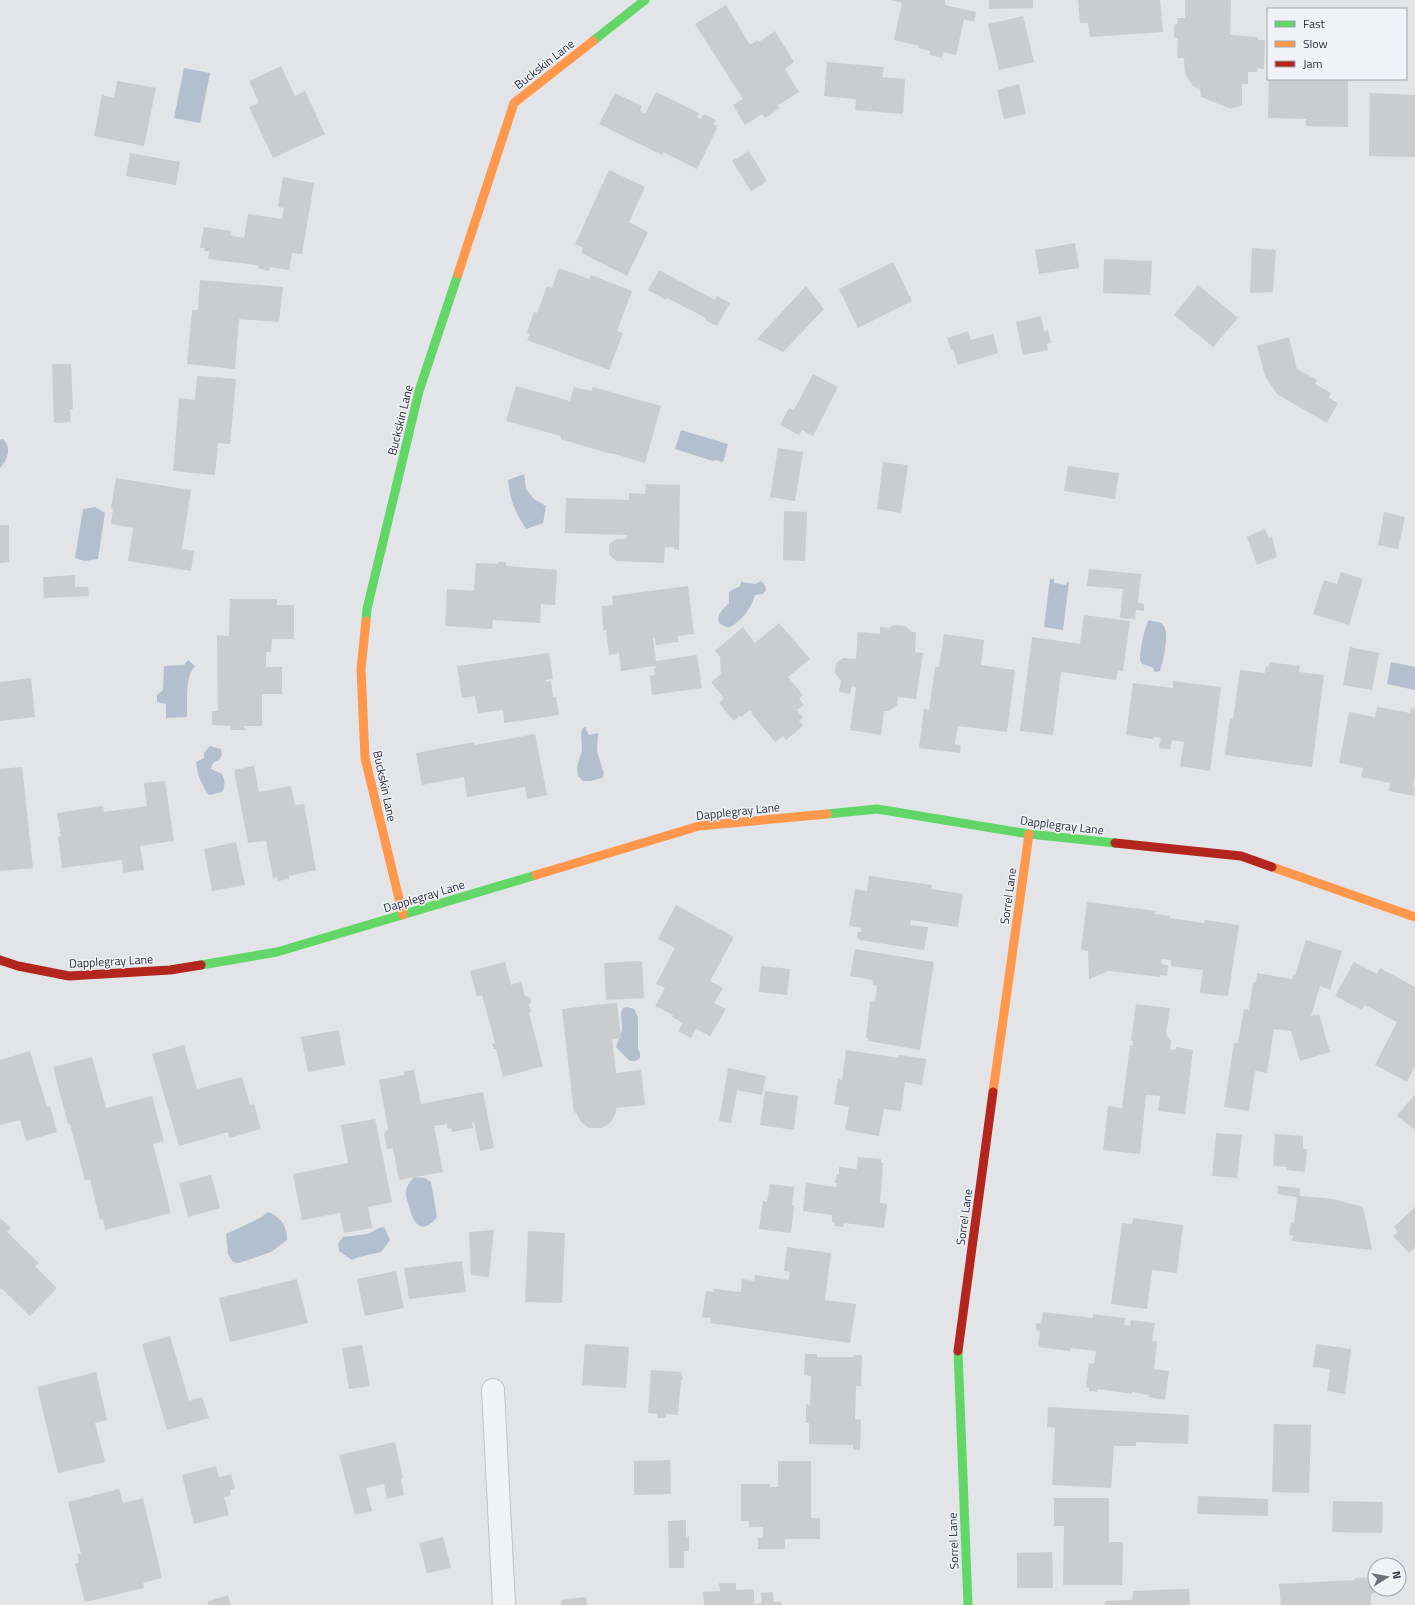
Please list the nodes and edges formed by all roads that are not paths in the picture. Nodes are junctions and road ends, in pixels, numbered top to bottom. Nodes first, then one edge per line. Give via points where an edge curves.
1 (645, 0) edge
2 (1029, 834) junction
3 (402, 915) junction
4 (1415, 917) edge
5 (0, 960) edge
6 (493, 1390) dead end
7 (504, 1605) edge
8 (968, 1605) edge

1 - 3 street, Buckskin Lane via 514,103 419,391 367,609 361,669 365,758
2 - 3 street, Dapplegray Lane via 877,808 699,826
2 - 4 street, Dapplegray Lane via 1241,856
2 - 8 street, Sorrel Lane via 957,1357
3 - 5 street, Dapplegray Lane via 277,952 170,970 69,976
6 - 7 street

